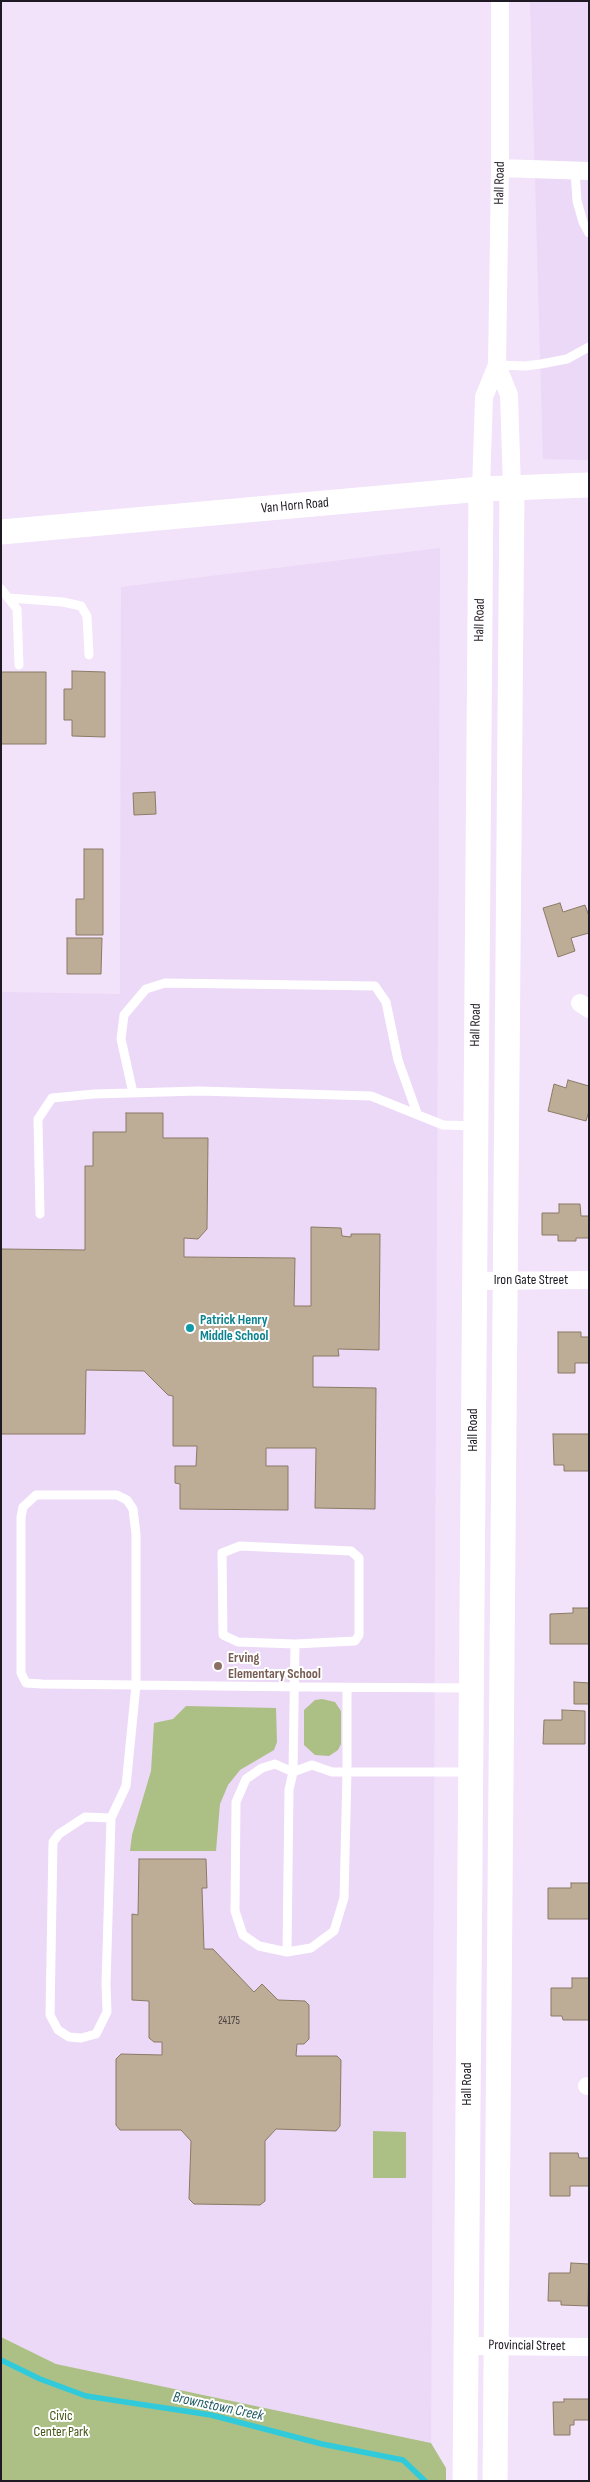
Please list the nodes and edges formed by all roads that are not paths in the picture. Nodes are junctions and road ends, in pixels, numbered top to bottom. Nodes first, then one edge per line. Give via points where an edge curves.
1 (500, 1) edge
2 (500, 168) junction
3 (582, 171) edge
4 (589, 233) edge
5 (589, 347) edge
6 (497, 365) junction
7 (589, 485) edge
8 (512, 487) junction
9 (481, 488) junction
10 (1, 532) edge
11 (1, 589) edge
12 (9, 598) junction
13 (89, 655) dead end
14 (19, 665) dead end
15 (134, 1093) junction
16 (416, 1113) junction
17 (475, 1126) junction
18 (506, 1126) junction
19 (40, 1214) dead end
20 (505, 1280) junction
21 (589, 1280) edge
22 (474, 1281) junction
23 (295, 1644) junction
24 (136, 1684) junction
25 (294, 1687) junction
26 (347, 1688) junction
27 (471, 1688) junction
28 (502, 1688) junction
29 (292, 1772) junction
30 (347, 1772) junction
31 (470, 1772) junction
32 (111, 1818) junction
33 (287, 1952) junction
34 (465, 2346) junction
35 (496, 2346) junction
36 (589, 2347) edge
37 (464, 2481) edge
38 (495, 2481) edge

1 - 2 street, Hall Road
2 - 3 street
2 - 6 street, Hall Road
3 - 4 lane via 577,201
5 - 6 lane via 567,359 525,366
6 - 8 street, Hall Road via 509,395
6 - 9 street, Hall Road via 484,397
7 - 8 street, Van Horn Road
8 - 9 street, Van Horn Road
8 - 18 street, Hall Road
9 - 10 street, Van Horn Road
9 - 17 street, Hall Road
11 - 12 lane
12 - 13 lane via 81,606 87,616
12 - 14 lane via 17,609
15 - 16 lane via 199,1091 371,1096
15 - 16 lane via 121,1039 124,1015 146,990 165,983 375,986 386,1002 398,1060
15 - 19 lane via 52,1098 38,1119
16 - 17 lane via 442,1125
17 - 18 street
17 - 22 street, Hall Road
18 - 20 street, Hall Road
20 - 21 street, Iron Gate Street
20 - 22 street, Iron Gate Street
20 - 28 street, Hall Road
22 - 27 street, Hall Road
23 - 23 lane via 355,1641 359,1635 359,1558 351,1551 240,1546 222,1553 223,1635 238,1642
23 - 25 lane
24 - 24 lane via 26,1683 21,1673 21,1517 23,1507 36,1495 117,1496 127,1500 133,1509 136,1534
24 - 25 lane
24 - 32 lane via 126,1786
25 - 26 lane
25 - 29 lane
26 - 27 lane
26 - 30 lane
27 - 28 street
27 - 31 street, Hall Road
28 - 35 street, Hall Road
29 - 30 lane via 312,1765 332,1772
29 - 33 lane
29 - 33 lane via 275,1764 262,1768 246,1778 236,1802 235,1911 243,1934 259,1946
30 - 31 lane
30 - 33 lane via 344,1898 334,1931 311,1948
31 - 34 street, Hall Road
32 - 32 lane via 85,1817 59,1834 53,1842 50,2015 58,2030 69,2037 96,2034 107,2012
34 - 35 street, Provincial Street
34 - 37 street, Hall Road
35 - 36 street, Provincial Street
35 - 38 street, Hall Road

